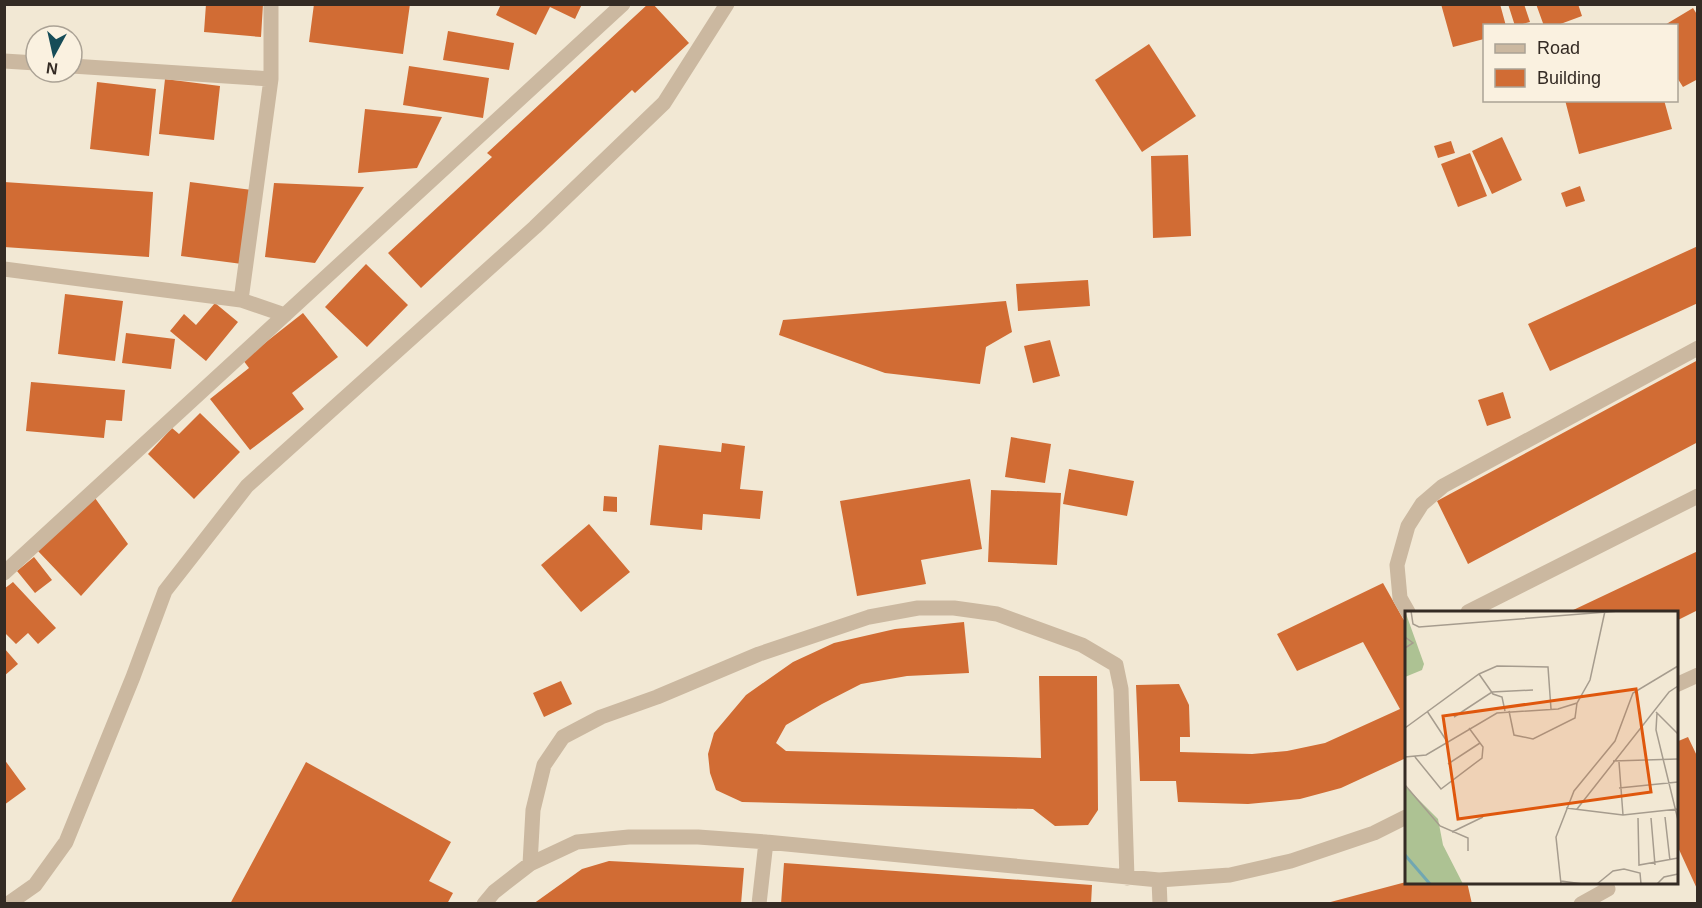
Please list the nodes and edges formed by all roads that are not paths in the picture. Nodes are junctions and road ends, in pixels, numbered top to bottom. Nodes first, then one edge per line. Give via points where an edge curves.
1 (272, 4) edge
2 (623, 4) edge
3 (727, 4) edge
4 (4, 61) edge
5 (24, 62) edge
6 (84, 67) edge
7 (271, 79) junction
8 (4, 269) edge
9 (241, 300) junction
10 (285, 315) junction
11 (1698, 348) edge
12 (1698, 496) edge
13 (4, 573) edge
14 (1407, 611) edge
15 (1470, 611) edge
16 (1697, 678) edge
17 (1678, 685) edge
18 (1405, 818) edge
19 (766, 842) junction
20 (530, 864) junction
21 (1127, 878) junction
22 (1159, 880) junction
23 (1608, 889) dead end
24 (8, 903) edge
25 (484, 903) edge
26 (759, 903) edge
27 (1160, 903) edge
28 (1581, 903) edge

1 - 7 street
2 - 10 street
3 - 24 street via 664,103 535,227 247,486 165,591 66,842 35,885
4 - 5 street
6 - 7 street
7 - 9 street
8 - 9 street
9 - 10 street
10 - 13 street
11 - 14 street via 1443,486 1422,504 1408,526 1397,565 1400,597
12 - 15 street
16 - 17 street
18 - 22 street via 1291,861 1230,875
19 - 20 street via 629,837 576,842
19 - 21 street
19 - 26 street
20 - 21 street via 533,810 544,765 563,737 602,717 759,654 869,617 918,608 954,608 997,614 1082,645 1116,665 1122,690
20 - 25 street
21 - 22 street
22 - 27 street
23 - 28 street

